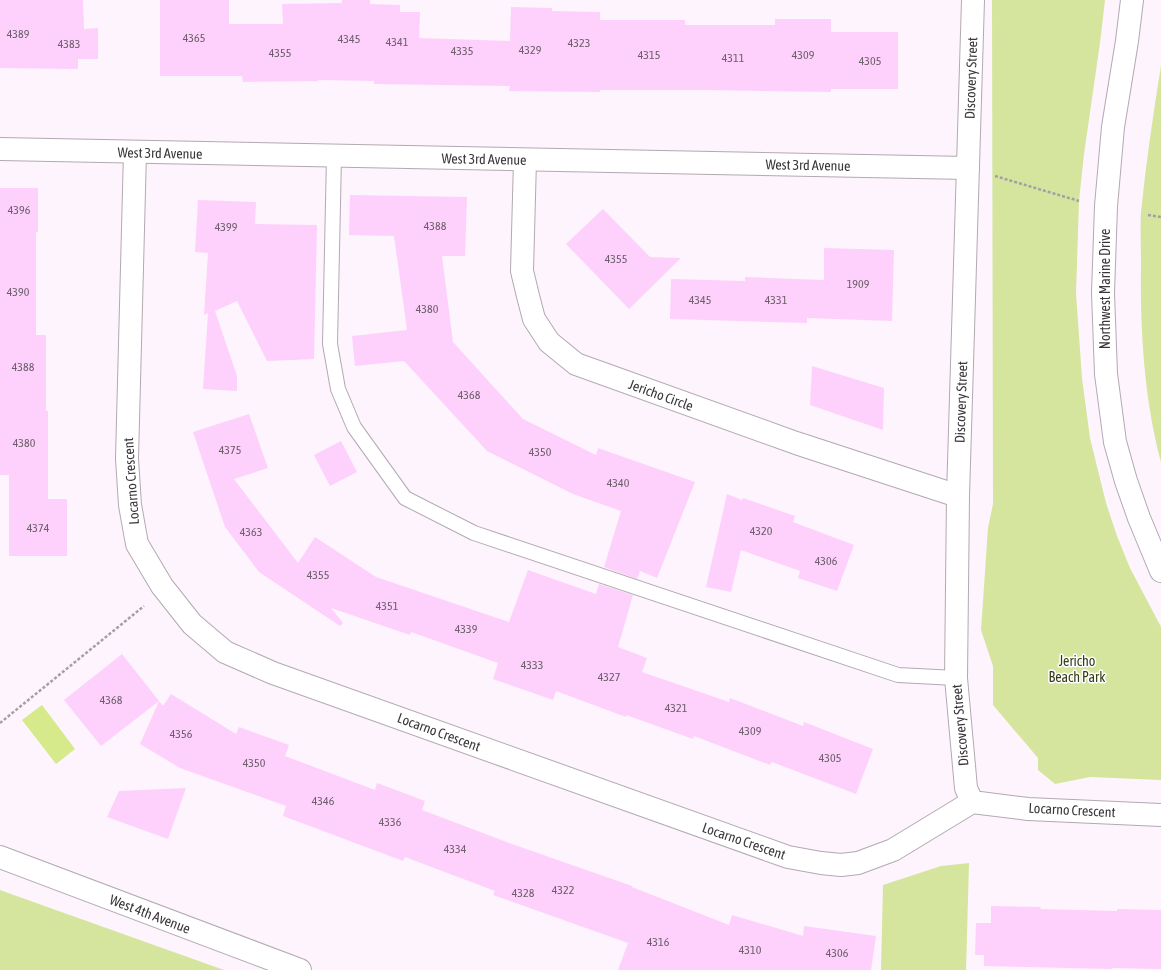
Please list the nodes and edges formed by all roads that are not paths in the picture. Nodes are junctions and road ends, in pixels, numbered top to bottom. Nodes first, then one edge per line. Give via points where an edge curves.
1 (973, 0) edge
2 (1132, 0) edge
3 (0, 149) edge
4 (134, 152) junction
5 (334, 156) junction
6 (525, 160) junction
7 (968, 168) junction
8 (958, 496) junction
9 (1161, 571) edge
10 (956, 678) junction
11 (972, 802) junction
12 (1161, 815) edge
13 (0, 857) edge
14 (300, 970) edge

1 - 7 street, Discovery Street
2 - 9 street, Northwest Marine Drive via 1113,126 1106,206 1103,293 1106,374 1117,449 1139,518
3 - 4 street, West 3rd Avenue
4 - 5 street, West 3rd Avenue
4 - 11 street, Locarno Crescent via 127,459 130,505 137,544 162,586 192,624 226,652 273,673 788,857 840,865 858,863 894,850
5 - 6 street, West 3rd Avenue
5 - 10 lane via 330,344 338,389 354,427 405,498 474,533 898,675
6 - 7 street, West 3rd Avenue
6 - 8 street, Jericho Circle via 522,271 528,296 534,319 549,342 576,364 796,443
7 - 8 street, Discovery Street
8 - 10 street, Discovery Street
10 - 11 street, Discovery Street via 966,788
11 - 12 street, Locarno Crescent via 1028,809
13 - 14 street, West 4th Avenue

